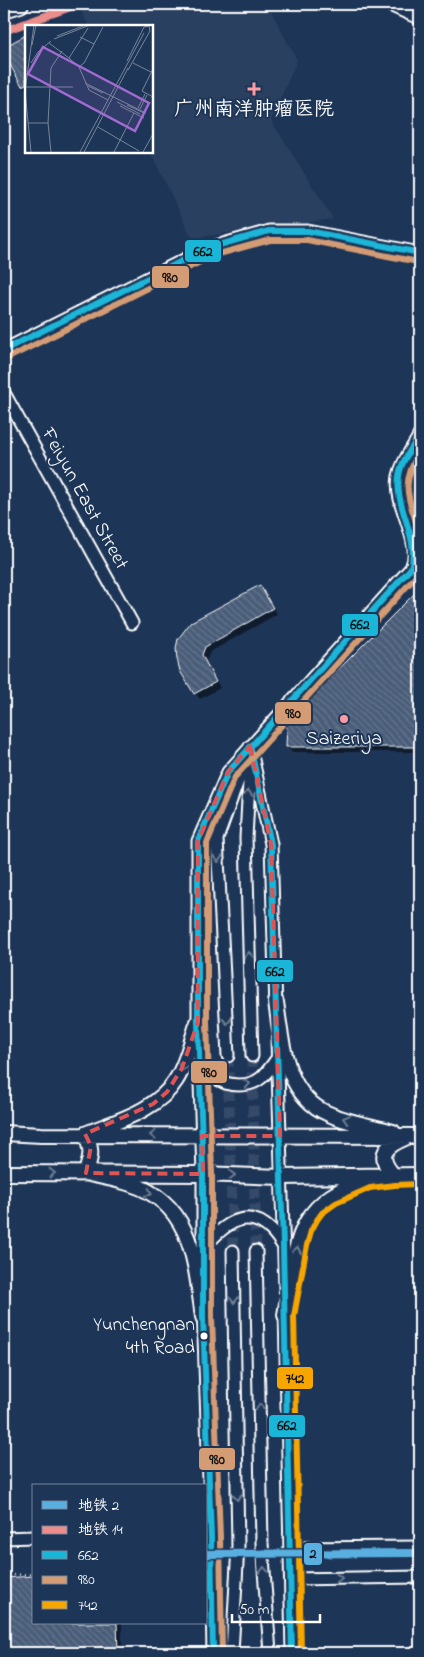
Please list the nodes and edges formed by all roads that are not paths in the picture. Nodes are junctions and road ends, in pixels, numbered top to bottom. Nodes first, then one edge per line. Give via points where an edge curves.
1 (20, 4) edge
2 (391, 4) edge
3 (4, 9) edge
4 (420, 17) edge
5 (420, 253) edge
6 (4, 350) edge
7 (4, 393) edge
8 (420, 434) edge
9 (420, 466) edge
10 (401, 505) junction
11 (416, 571) edge
12 (132, 623) dead end
13 (250, 746) junction
14 (276, 1002) junction
15 (198, 1022) junction
16 (198, 1050) junction
17 (228, 1056) tunnel mouth
18 (252, 1056) tunnel mouth
19 (278, 1057) junction
20 (4, 1133) edge
21 (85, 1134) junction
22 (202, 1136) junction
23 (280, 1136) junction
24 (415, 1136) edge
25 (4, 1173) edge
26 (86, 1173) junction
27 (203, 1174) junction
28 (420, 1175) edge
29 (394, 1176) junction
30 (281, 1177) junction
31 (284, 1246) junction
32 (203, 1249) junction
33 (233, 1251) tunnel mouth
34 (256, 1251) tunnel mouth
35 (285, 1315) junction
36 (204, 1317) junction
37 (208, 1484) edge
38 (208, 1493) edge
39 (32, 1537) edge
40 (209, 1537) edge
41 (4, 1538) edge
42 (420, 1546) edge
43 (290, 1548) junction
44 (420, 1577) edge
45 (290, 1578) junction
46 (213, 1653) edge
47 (232, 1653) edge
48 (270, 1653) edge
49 (292, 1653) edge

1 - 3 highway
2 - 4 main road
5 - 6 street via 308,231 269,231 194,255
7 - 12 street, Feiyun East Street
8 - 10 street via 399,477
9 - 10 street
10 - 11 street via 415,548
11 - 13 street
13 - 14 street via 271,844
13 - 15 street via 228,772 198,841
13 -> 17 street via 217,839
18 -> 13 street via 246,838
14 - 19 street
24 -> 14 main road via 329,1114 306,1099 286,1064
15 - 16 street
15 -> 21 main road via 182,1068 167,1092 140,1111
16 -> 19 street via 212,1074 232,1085 257,1081
16 - 22 street
19 - 23 street
20 - 21 main road
22 -> 21 main road
21 - 26 main road via 91,1146
22 - 23 main road
22 - 27 street
23 - 24 main road
23 - 30 street
24 - 29 main road via 390,1146 384,1154 384,1162
25 -> 26 main road
26 - 27 main road
26 -> 36 main road via 132,1184 158,1197 170,1208 190,1244
27 -> 30 main road
27 - 32 street
28 - 29 main road
29 - 30 main road
35 -> 29 main road via 298,1243 303,1227 316,1207 344,1188
30 - 31 street
31 - 32 street via 262,1223 241,1219 225,1227
31 - 35 street
32 - 36 street
33 -> 47 street via 238,1546
48 -> 34 street via 262,1543
35 - 43 street
36 - 37 street
38 - 40 street
39 - 41 street
40 - 46 street
42 - 43 street
43 - 45 street
45 -> 44 street
45 - 49 street

